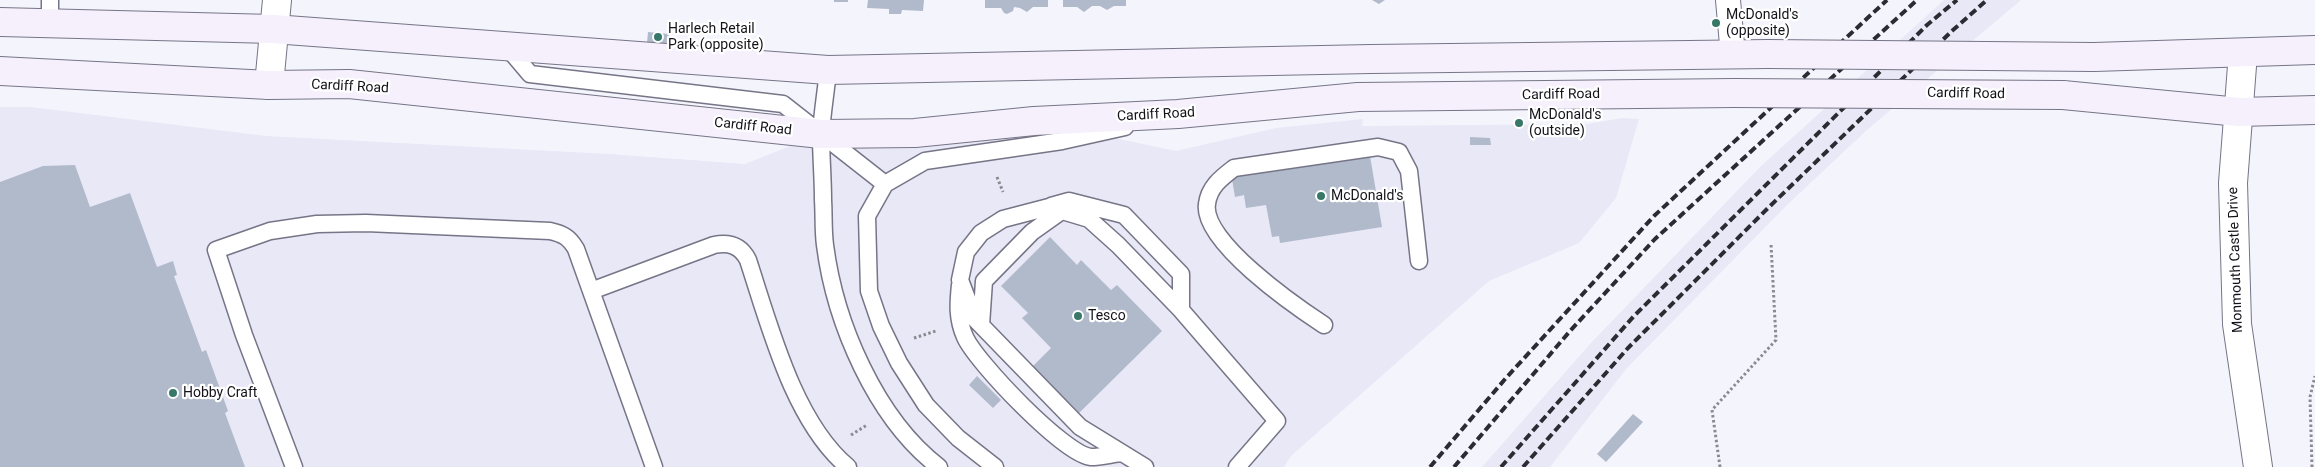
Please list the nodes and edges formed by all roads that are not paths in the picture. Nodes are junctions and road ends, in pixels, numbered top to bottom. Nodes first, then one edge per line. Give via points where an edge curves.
1 (277, 0) edge
2 (1728, 0) edge
3 (50, 12) edge
4 (0, 22) edge
5 (273, 29) junction
6 (508, 48) junction
7 (2315, 50) edge
8 (2243, 53) junction
9 (1733, 56) junction
10 (828, 70) junction
11 (0, 71) edge
12 (269, 85) junction
13 (2315, 110) edge
14 (2238, 112) junction
15 (1178, 114) junction
16 (821, 134) junction
17 (885, 184) junction
18 (1056, 209) junction
19 (1419, 261) dead end
20 (960, 280) junction
21 (591, 291) junction
22 (1181, 310) junction
23 (980, 325) junction
24 (1324, 325) dead end
25 (1122, 453) junction
26 (294, 467) edge
27 (654, 467) edge
28 (848, 467) edge
29 (939, 467) edge
30 (995, 467) edge
31 (1145, 467) edge
32 (1237, 467) edge
33 (2258, 467) edge

1 - 5 street
2 - 9 street
3 - 4 main road
3 - 5 main road
5 - 6 main road
5 - 12 street
6 - 10 main road
6 - 16 lane via 530,74 783,104
7 - 8 main road
8 - 9 main road, bridge via 2094,58
8 - 14 street, Monmouth Castle Drive
9 - 10 main road via 1371,59
10 - 16 lane
11 - 12 main road, Cardiff Road
12 - 16 main road, Cardiff Road via 348,84
13 - 14 main road, Cardiff Road
14 - 15 main road, Cardiff Road, bridge via 2063,95 1734,93 1358,97
14 - 33 street, Monmouth Castle Drive via 2233,182 2237,324
15 - 16 main road, Cardiff Road via 915,132
15 - 17 lane via 1062,141 925,161
16 - 17 lane
16 - 29 lane via 824,245 845,325 866,377 888,413 926,457
17 - 30 lane via 867,216 869,291 880,326 926,405 958,438
18 - 20 lane via 1012,216 981,233 966,252
18 - 22 lane via 1089,220
18 - 22 lane via 1069,201 1124,215 1181,274
18 - 23 lane via 984,280
19 - 24 lane via 1409,171 1399,152 1378,147 1234,168 1215,183 1206,205 1212,225 1227,248
20 - 23 lane
20 - 25 lane via 957,313 965,338 987,367 1064,444 1090,457
21 - 26 lane via 570,240 562,233 550,231 317,224 270,231 216,250
21 - 27 lane
21 - 28 lane via 714,245 736,246 748,260 793,388 816,433
22 - 32 lane via 1277,421
23 - 25 lane via 1080,427
25 - 31 lane

